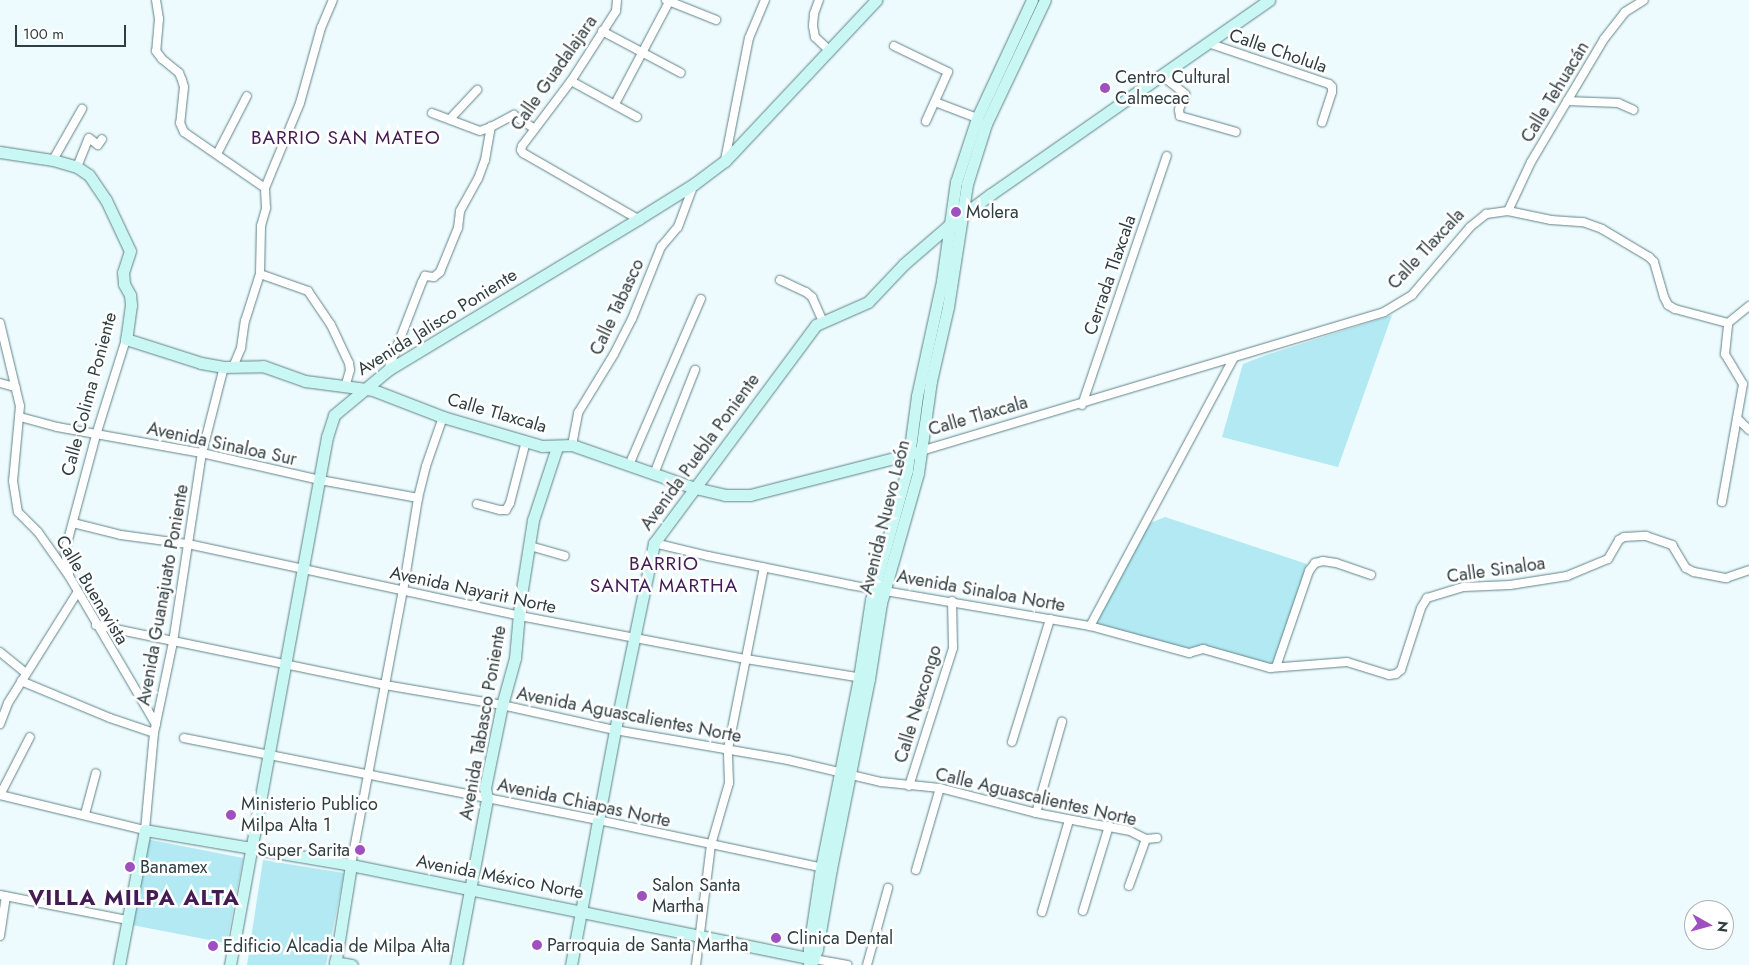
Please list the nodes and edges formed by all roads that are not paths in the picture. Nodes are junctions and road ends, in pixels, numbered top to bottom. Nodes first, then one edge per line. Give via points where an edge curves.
1 (156, 0) edge
2 (333, 0) edge
3 (617, 0) edge
4 (669, 0) edge
5 (765, 0) edge
6 (819, 0) edge
7 (876, 0) edge
8 (1032, 0) edge
9 (1045, 0) edge
10 (1269, 0) edge
11 (1644, 0) edge
12 (716, 20) dead end
13 (602, 31) junction
14 (1208, 43) junction
15 (894, 46) dead end
16 (829, 50) junction
17 (644, 53) junction
18 (681, 74) dead end
19 (1161, 75) junction
20 (572, 81) junction
21 (476, 90) dead end
22 (247, 96) dead end
23 (1567, 101) junction
24 (935, 102) junction
25 (615, 104) junction
26 (82, 109) dead end
27 (1634, 110) dead end
28 (432, 113) dead end
29 (637, 117) dead end
30 (977, 118) junction
31 (450, 119) junction
32 (926, 122) dead end
33 (1322, 122) dead end
34 (491, 127) junction
35 (535, 128) junction
36 (1236, 132) dead end
37 (102, 139) dead end
38 (0, 152) edge
39 (216, 154) junction
40 (1167, 156) dead end
41 (53, 160) junction
42 (725, 161) junction
43 (77, 167) junction
44 (694, 184) junction
45 (265, 188) junction
46 (1508, 211) junction
47 (962, 216) junction
48 (638, 219) junction
49 (948, 226) junction
50 (260, 274) junction
51 (780, 280) dead end
52 (701, 299) dead end
53 (1749, 306) edge
54 (822, 322) junction
55 (0, 323) edge
56 (1728, 323) junction
57 (126, 338) junction
58 (1233, 359) junction
59 (229, 367) junction
60 (388, 370) junction
61 (695, 370) dead end
62 (0, 383) edge
63 (345, 387) junction
64 (15, 388) junction
65 (364, 389) junction
66 (1082, 405) junction
67 (443, 416) junction
68 (20, 417) junction
69 (1737, 418) junction
70 (1749, 430) edge
71 (96, 434) junction
72 (526, 441) junction
73 (572, 445) junction
74 (557, 447) junction
75 (202, 452) junction
76 (916, 452) junction
77 (629, 465) junction
78 (654, 474) junction
79 (320, 480) junction
80 (695, 488) junction
81 (418, 498) junction
82 (1722, 502) dead end
83 (478, 504) dead end
84 (73, 523) junction
85 (654, 542) junction
86 (188, 544) junction
87 (530, 546) junction
88 (565, 556) dead end
89 (764, 568) junction
90 (303, 570) junction
91 (1749, 570) edge
92 (1370, 575) dead end
93 (69, 576) junction
94 (879, 589) junction
95 (403, 591) junction
96 (77, 593) junction
97 (952, 602) junction
98 (520, 616) junction
99 (1050, 618) junction
100 (96, 625) junction
101 (1090, 626) junction
102 (633, 637) junction
103 (173, 642) junction
104 (0, 652) edge
105 (746, 659) junction
106 (285, 663) junction
107 (1273, 668) junction
108 (26, 673) junction
109 (864, 679) junction
110 (21, 681) junction
111 (385, 685) junction
112 (502, 705) junction
113 (1062, 722) dead end
114 (0, 724) edge
115 (156, 724) junction
116 (615, 730) junction
117 (154, 733) junction
118 (30, 737) dead end
119 (184, 738) dead end
120 (1012, 742) dead end
121 (728, 749) junction
122 (269, 756) junction
123 (96, 774) dead end
124 (845, 774) junction
125 (369, 776) junction
126 (910, 786) junction
127 (940, 788) junction
128 (0, 795) edge
129 (487, 799) junction
130 (1036, 813) junction
131 (85, 814) junction
132 (598, 820) junction
133 (1069, 820) junction
134 (1109, 826) junction
135 (145, 830) junction
136 (1157, 838) dead end
137 (1146, 839) junction
138 (711, 845) junction
139 (250, 849) junction
140 (351, 866) junction
141 (826, 869) junction
142 (916, 870) dead end
143 (1129, 886) dead end
144 (888, 888) dead end
145 (469, 889) junction
146 (3, 895) edge
147 (581, 911) junction
148 (1084, 911) dead end
149 (1042, 912) dead end
150 (127, 920) junction
151 (0, 936) edge
152 (698, 936) junction
153 (811, 962) edge
154 (335, 963) edge
155 (120, 965) edge
156 (230, 965) edge
157 (352, 965) edge
158 (456, 965) edge
159 (571, 965) edge
160 (696, 965) edge
161 (847, 965) edge
162 (867, 965) edge

1 - 39 street via 159,18 156,51 179,73 184,87 180,124 190,138
2 - 45 street via 321,28 300,102
3 - 13 street, Calle Guadalajara via 616,11
4 - 12 street
4 - 17 street
5 - 42 street via 749,38
6 - 16 street via 814,14 815,37
7 - 16 street, Avenida Jalisco Poniente
8 - 30 street, Avenida Nuevo León
9 - 47 street, Avenida Nuevo León via 986,124 967,184
10 - 14 street, Avenida Puebla Poniente
11 - 23 street, Calle Tehuacán via 1625,12 1613,26
13 - 17 street
13 - 20 street, Calle Guadalajara
14 - 19 street, Avenida Puebla Poniente
14 - 33 street, Calle Cholula via 1329,84 1332,92
15 - 24 street via 948,72
16 - 42 street, Avenida Jalisco Poniente
17 - 18 street
17 - 25 street
19 - 36 street via 1184,94 1180,116
19 - 47 street, Avenida Puebla Poniente
20 - 25 street
20 - 35 street, Calle Guadalajara
21 - 31 street
22 - 39 street
23 - 27 street via 1618,103
23 - 46 street, Calle Tehuacán via 1531,162
24 - 30 street
24 - 32 street
25 - 29 street
26 - 41 street
28 - 31 street
30 - 49 street, Avenida Nuevo León via 958,176
31 - 34 street via 480,131
34 - 35 street via 514,114
34 - 60 street via 485,160 460,211 458,228 438,276 426,276 422,282
35 - 48 street, Calle Guadalajara via 522,146 524,153
37 - 43 street via 98,145 89,138
38 - 41 street, Calle Colima Poniente
39 - 45 street
40 - 66 street, Cerrada Tlaxcala
41 - 43 street, Calle Colima Poniente
42 - 44 street, Avenida Jalisco Poniente
43 - 57 street, Calle Colima Poniente via 98,185 130,252 124,272 124,284 131,304
44 - 48 street, Avenida Jalisco Poniente
44 - 73 street, Calle Tabasco via 678,227 661,247 632,319 578,413
45 - 50 street, Avenida Guanajuato Poniente
46 - 56 street via 1551,220 1583,222 1602,229 1650,256 1668,304 1675,310
46 - 58 street, Calle Tlaxcala via 1479,217 1412,295 1399,305
47 - 49 street, Avenida Puebla Poniente
47 - 76 street, Avenida Nuevo León via 948,307
48 - 60 street, Avenida Jalisco Poniente
49 - 54 street, Avenida Puebla Poniente via 904,264 868,302
49 - 76 street, Avenida Nuevo León via 942,281 917,396
50 - 59 street, Avenida Guanajuato Poniente via 245,322 241,348
50 - 63 street via 308,291 331,325 348,363 350,370
51 - 54 street via 812,297
52 - 77 street
53 - 56 street
54 - 80 street, Avenida Puebla Poniente via 812,330
55 - 64 street, Calle Buenavista
56 - 69 street via 1725,354 1742,384
57 - 59 street, Calle Tlaxcala via 201,363
57 - 71 street, Calle Colima Poniente
58 - 66 street, Calle Tlaxcala
58 - 101 street
59 - 63 street, Calle Tlaxcala via 263,366 305,380
59 - 75 street, Avenida Guanajuato Poniente
60 - 65 street, Avenida Jalisco Poniente
61 - 78 street
62 - 64 street
63 - 65 street, Calle Tlaxcala
64 - 68 street, Calle Buenavista
65 - 67 street, Calle Tlaxcala via 379,391
65 - 79 street, Avenida Jalisco Poniente via 334,415 326,437
66 - 76 street, Calle Tlaxcala
67 - 72 street, Calle Tlaxcala
67 - 81 street
68 - 71 street, Avenida Sinaloa Sur
68 - 93 street, Calle Buenavista via 13,481 15,505
69 - 70 street
69 - 82 street
71 - 75 street, Avenida Sinaloa Sur
71 - 84 street, Calle Colima Poniente
72 - 74 street, Calle Tlaxcala
72 - 83 street via 506,510
73 - 74 street, Calle Tlaxcala
73 - 77 street, Calle Tlaxcala
74 - 87 street, Avenida Tabasco Poniente via 538,499
75 - 79 street, Avenida Sinaloa Sur
75 - 86 street, Avenida Guanajuato Poniente
76 - 80 street, Calle Tlaxcala via 750,495 725,495
76 - 94 street, Avenida Nuevo León
77 - 78 street, Calle Tlaxcala
78 - 80 street, Calle Tlaxcala
79 - 81 street, Avenida Sinaloa Sur
79 - 90 street, Avenida Jalisco Poniente
80 - 85 street, Avenida Puebla Poniente
81 - 95 street
84 - 86 street, Avenida Nayarit Norte via 121,535
84 - 93 street, Calle Colima Poniente via 65,551
85 - 89 street, Avenida Sinaloa Norte
85 - 102 street, Avenida Puebla Poniente
86 - 90 street, Avenida Nayarit Norte
86 - 103 street, Avenida Guanajuato Poniente
87 - 88 street
87 - 98 street, Avenida Tabasco Poniente
89 - 94 street, Avenida Sinaloa Norte
89 - 105 street
90 - 95 street, Avenida Nayarit Norte
90 - 106 street, Avenida Jalisco Poniente
91 - 107 street, Calle Sinaloa via 1726,578 1694,572 1686,568 1672,544 1646,536 1630,536 1619,540 1608,559 1567,576 1510,585 1464,587 1426,598 1401,670 1396,674 1389,675 1347,662
92 - 107 street via 1336,563 1315,563 1309,571
93 - 96 street, Calle Buenavista
94 - 97 street, Avenida Sinaloa Norte
94 - 109 street, Avenida Nuevo León
95 - 98 street, Avenida Nayarit Norte
95 - 111 street
96 - 100 street, Calle Buenavista
96 - 108 street
97 - 99 street, Avenida Sinaloa Norte
97 - 126 street, Calle Nexcongo via 953,648
98 - 102 street, Avenida Nayarit Norte
98 - 112 street, Avenida Tabasco Poniente via 515,658
99 - 101 street, Avenida Sinaloa Norte
99 - 120 street
100 - 103 street, Avenida Aguascalientes Norte
100 - 115 street, Calle Buenavista
101 - 107 street, Avenida Sinaloa Norte via 1183,652 1203,649
102 - 105 street, Avenida Nayarit Norte
102 - 116 street, Avenida Puebla Poniente
103 - 106 street, Avenida Aguascalientes Norte
103 - 115 street, Avenida Guanajuato Poniente
104 - 108 street
105 - 109 street, Avenida Nayarit Norte
105 - 121 street
106 - 111 street, Avenida Aguascalientes Norte
106 - 122 street, Avenida Jalisco Poniente
108 - 110 street
109 - 124 street, Avenida Nuevo León
110 - 114 street
110 - 117 street
111 - 112 street, Avenida Aguascalientes Norte
111 - 125 street
112 - 116 street, Avenida Aguascalientes Norte
112 - 129 street, Avenida Tabasco Poniente via 485,788
113 - 130 street
115 - 117 street, Avenida Guanajuato Poniente
116 - 121 street, Avenida Aguascalientes Norte
116 - 132 street, Avenida Puebla Poniente
117 - 135 street, Avenida Guanajuato Poniente
118 - 128 street
119 - 122 street, Avenida Chiapas Norte
121 - 124 street, Avenida Aguascalientes Norte
121 - 138 street via 729,783
122 - 125 street, Avenida Chiapas Norte
122 - 139 street, Avenida Jalisco Poniente
123 - 131 street
124 - 126 street, Calle Aguascalientes Norte
124 - 141 street, Avenida Nuevo León
125 - 129 street, Avenida Chiapas Norte
125 - 140 street
126 - 127 street, Calle Aguascalientes Norte
127 - 130 street, Calle Aguascalientes Norte
127 - 142 street
128 - 131 street
129 - 132 street, Avenida Chiapas Norte
129 - 145 street, Avenida Tabasco Poniente
130 - 133 street, Calle Aguascalientes Norte
131 - 135 street
132 - 138 street, Avenida Chiapas Norte
132 - 147 street, Avenida Puebla Poniente
133 - 134 street, Calle Aguascalientes Norte
133 - 149 street
134 - 137 street, Calle Aguascalientes Norte
134 - 148 street
135 - 139 street, Avenida México Norte
135 - 150 street
136 - 137 street, Calle Aguascalientes Norte
137 - 143 street
138 - 141 street, Avenida Chiapas Norte
138 - 152 street
139 - 140 street, Avenida México Norte
139 - 156 street, Avenida Jalisco Poniente
140 - 145 street, Avenida México Norte
140 - 154 street
141 - 153 street, Avenida Nuevo León via 817,949
144 - 162 street
145 - 147 street, Avenida México Norte
145 - 158 street, Avenida Tabasco Poniente
146 - 150 street
146 - 151 street
147 - 152 street, Avenida México Norte
147 - 159 street, Avenida Puebla Poniente
150 - 155 street
152 - 153 street, Avenida México Norte
152 - 160 street
153 - 161 street, Avenida México Norte
154 - 157 street

